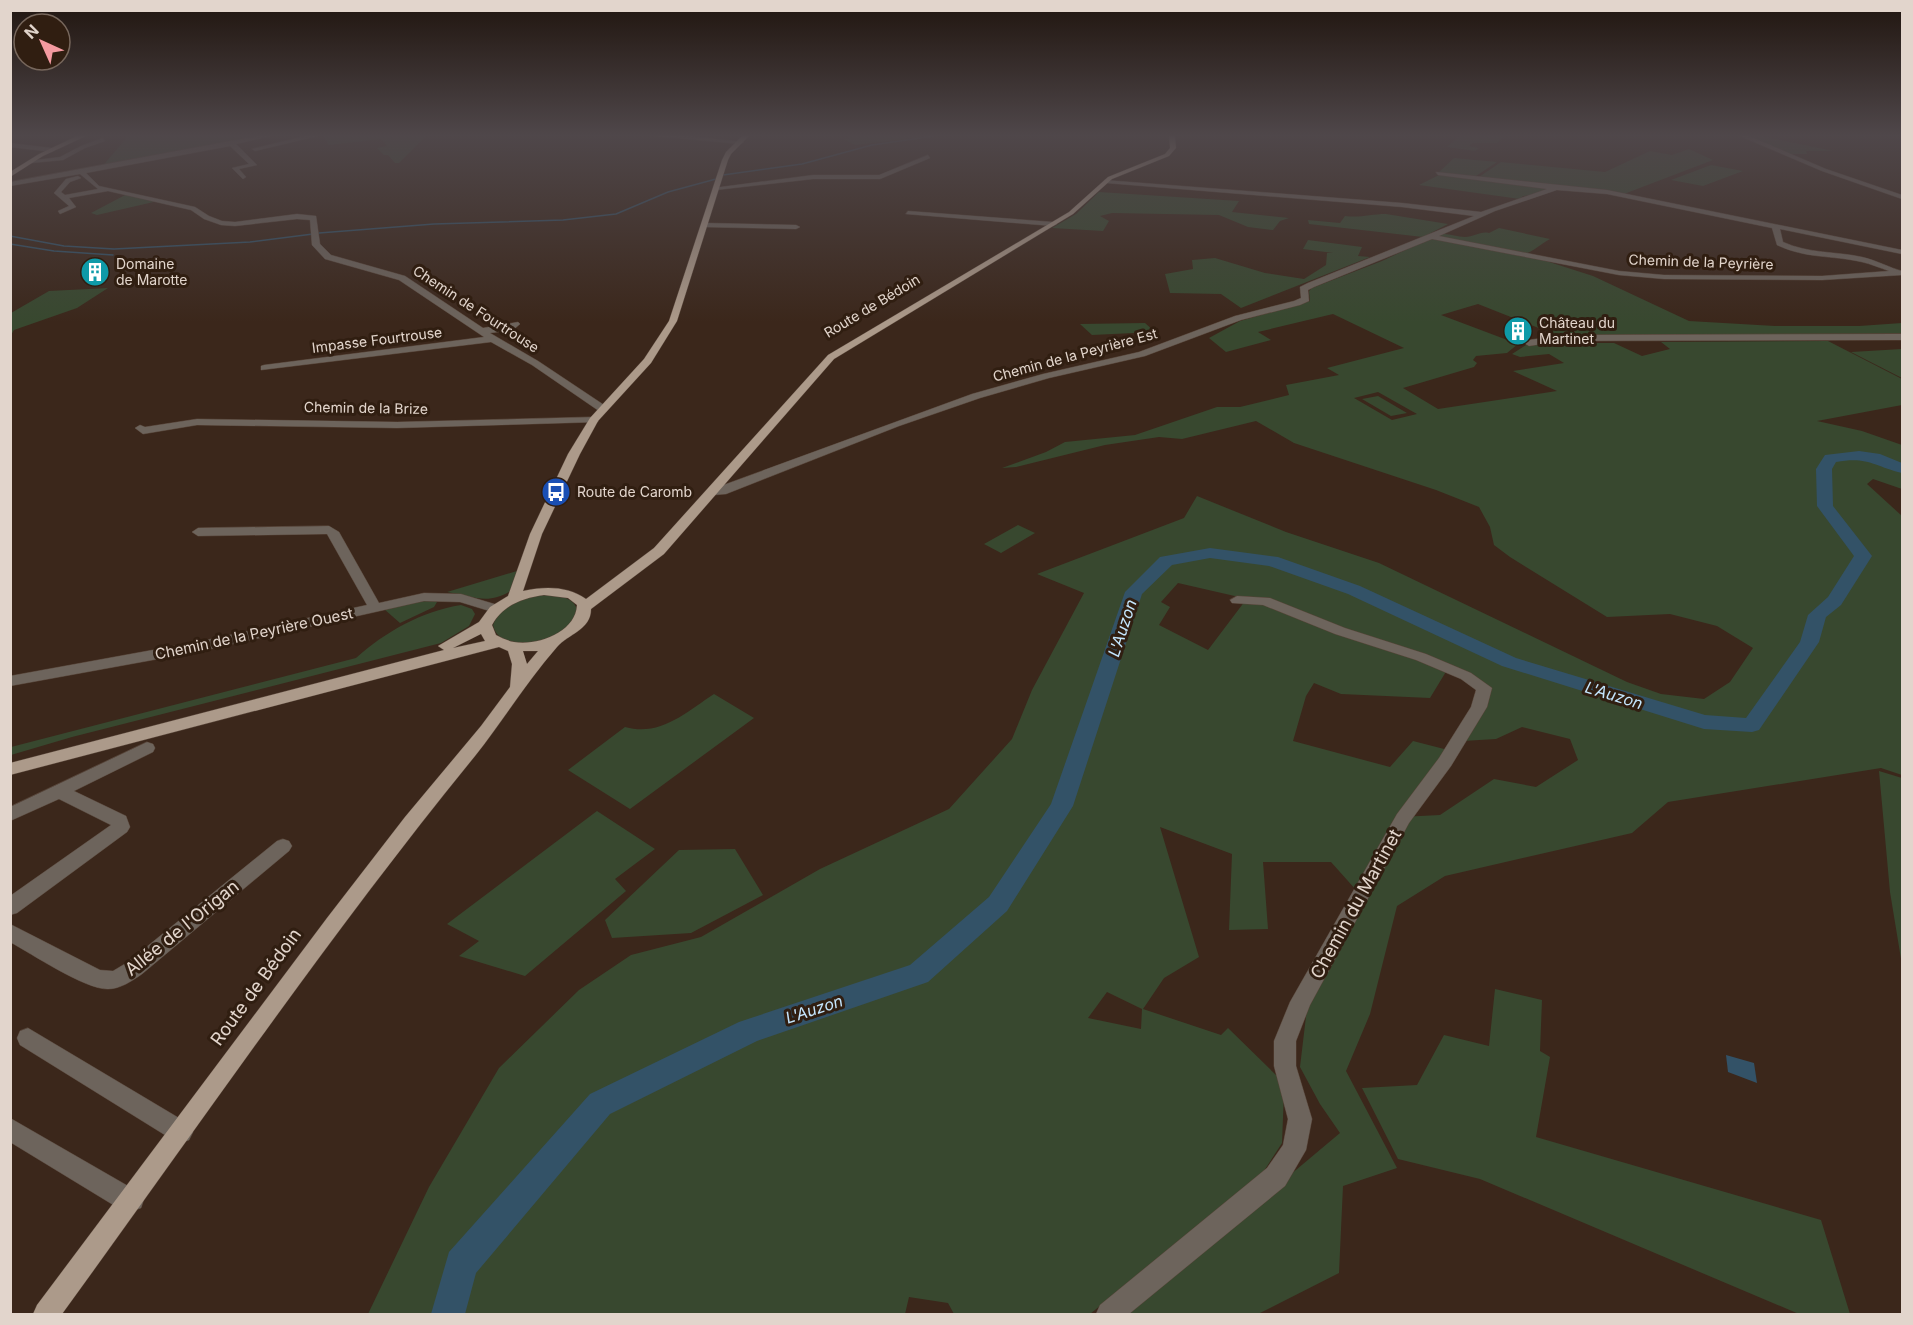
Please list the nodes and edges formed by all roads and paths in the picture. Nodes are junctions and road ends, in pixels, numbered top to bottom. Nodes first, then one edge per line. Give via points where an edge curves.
1 (65, 198) edge
2 (144, 198) edge
3 (713, 198) edge
4 (1090, 198) edge
5 (1314, 198) edge
6 (1528, 198) edge
7 (1636, 198) edge
8 (60, 212) dead end
9 (908, 213) dead end
10 (1482, 214) junction
11 (1053, 224) junction
12 (706, 225) junction
13 (1775, 226) junction
14 (796, 227) dead end
15 (1430, 236) junction
16 (1902, 252) edge
17 (1901, 274) edge
18 (514, 324) dead end
19 (481, 331) junction
20 (1902, 337) edge
21 (493, 339) junction
22 (1529, 343) dead end
23 (264, 368) dead end
24 (603, 410) junction
25 (594, 420) junction
26 (140, 428) dead end
27 (713, 491) junction
28 (198, 532) dead end
29 (530, 552) junction
30 (634, 572) junction
31 (544, 591) junction
32 (574, 594) junction
33 (514, 598) junction
34 (1237, 600) dead end
35 (586, 606) junction
36 (375, 608) junction
37 (496, 609) junction
38 (485, 626) junction
39 (553, 642) junction
40 (496, 643) junction
41 (515, 648) junction
42 (10, 681) edge
43 (512, 695) junction
44 (147, 748) dead end
45 (10, 760) edge
46 (10, 769) edge
47 (58, 791) junction
48 (10, 815) edge
49 (283, 846) dead end
50 (10, 907) edge
51 (10, 932) edge
52 (28, 1038) dead end
53 (10, 1130) edge
54 (181, 1132) junction
55 (132, 1199) junction
56 (46, 1314) edge
57 (1109, 1314) edge

1 - 8 street via 73,207
2 - 19 street, Chemin de Fourtrouse via 193,208 205,219 224,225 313,218 316,245 328,257 399,276
3 - 12 main road
4 - 11 main road, Route de Bédoin
5 - 10 street
6 - 10 street
7 - 13 street
9 - 11 street
10 - 15 street
11 - 27 main road, Route de Bédoin via 831,357
12 - 14 street
12 - 24 main road via 673,321 648,361
13 - 16 street
13 - 17 street via 1780,243 1791,249 1861,260
15 - 17 street, Chemin de la Peyrière via 1619,273 1664,277
15 - 27 street, Chemin de la Peyrière Est via 1303,289 1306,299 1297,303 1225,323 1142,354 976,396 722,491
18 - 19 street via 510,328
19 - 21 street, Chemin de Fourtrouse
20 - 22 street via 1563,338
21 - 23 street, Impasse Fourtrouse
21 - 24 street, Chemin de Fourtrouse via 536,363
24 - 25 main road
25 - 26 street, Chemin de la Brize via 397,425 197,422
25 - 29 main road via 551,501
27 - 30 main road, Route de Bédoin via 659,551
28 - 36 street via 329,530
29 - 31 main road via 535,579
29 - 33 main road
30 - 32 main road
30 - 35 main road
31 - 32 main road
31 - 33 main road
32 - 35 main road
33 - 37 main road
34 - 57 street, Chemin du Martinet via 1265,601 1421,657 1484,688 1479,707 1445,762 1403,819 1300,1002 1288,1031 1285,1066 1300,1119 1294,1150 1276,1177
35 - 39 main road via 583,621 576,629
36 - 37 street, Chemin de la Peyrière Ouest via 442,596
36 - 42 street, Chemin de la Peyrière Ouest via 202,646
37 - 38 main road
38 - 40 main road
38 - 45 main road via 449,645
39 - 41 main road
39 - 43 main road, Route de Bédoin
40 - 41 main road
40 - 46 main road
41 - 43 main road, Route de Bédoin via 520,664
43 - 54 main road, Route de Bédoin via 411,822
44 - 47 street
47 - 48 street
47 - 50 street via 120,821 121,827
49 - 51 street, Allée de l'Origan via 116,980 95,978
52 - 54 street
53 - 55 street
54 - 55 main road, Route de Bédoin
55 - 56 main road, Route de Bédoin

